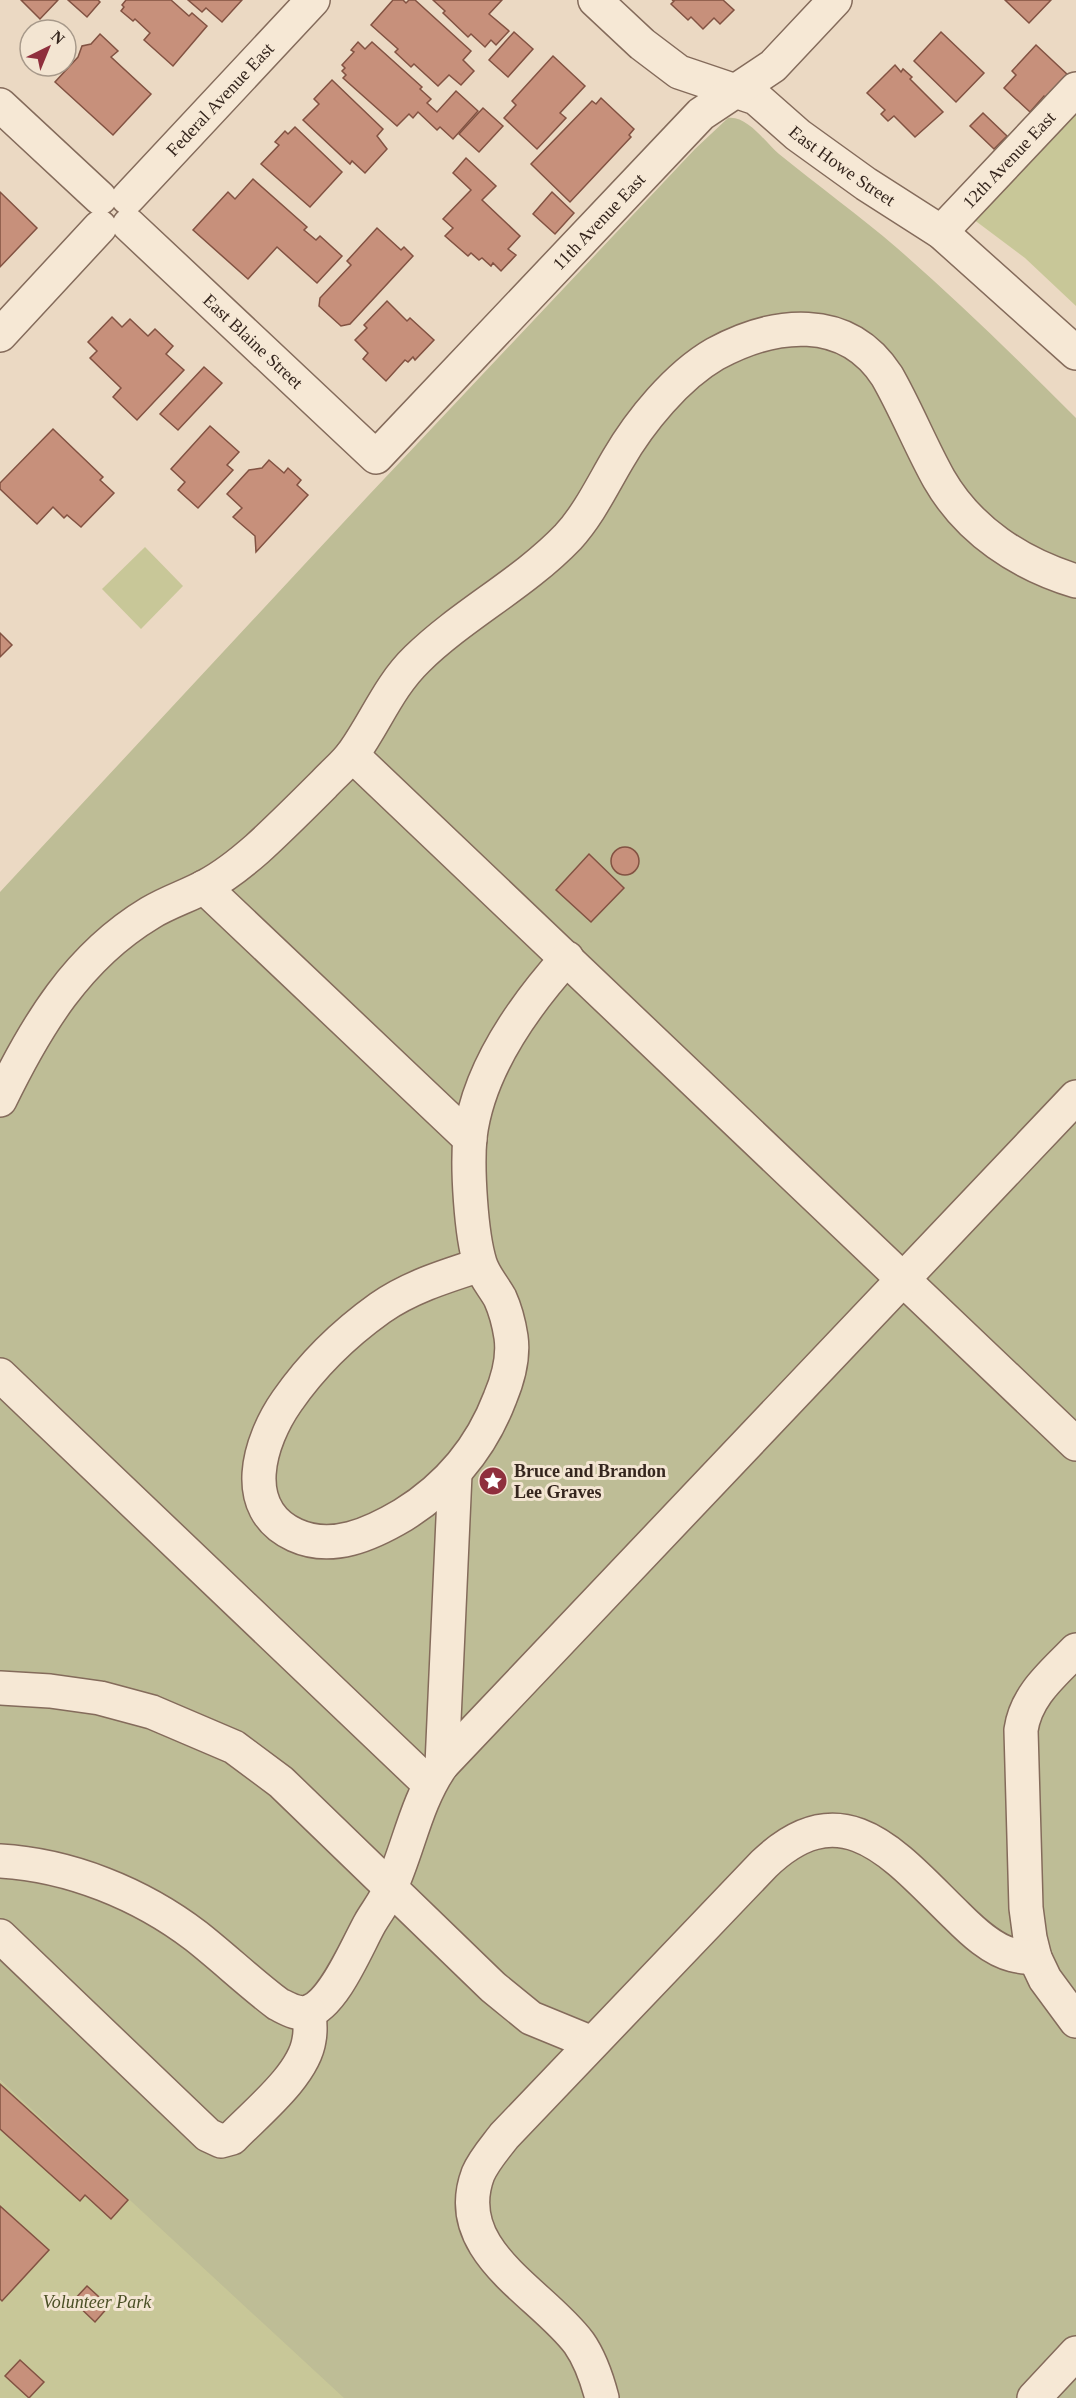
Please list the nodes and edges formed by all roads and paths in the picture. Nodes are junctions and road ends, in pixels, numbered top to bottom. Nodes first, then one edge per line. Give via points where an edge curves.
1 (313, 0) edge
2 (595, 0) edge
3 (836, 0) edge
4 (1076, 89) edge
5 (736, 90) junction
6 (0, 105) edge
7 (114, 212) junction
8 (941, 232) junction
9 (0, 335) edge
10 (1076, 353) edge
11 (376, 458) joint
12 (1076, 581) edge
13 (352, 755) junction
14 (204, 887) junction
15 (567, 958) junction
16 (1076, 1097) edge
17 (0, 1100) edge
18 (470, 1139) junction
19 (480, 1265) junction
20 (904, 1279) junction
21 (0, 1375) edge
22 (1076, 1444) edge
23 (455, 1474) junction
24 (1076, 1650) edge
25 (0, 1688) edge
26 (435, 1775) junction
27 (0, 1861) edge
28 (391, 1888) junction
29 (0, 1936) edge
30 (1035, 1958) junction
31 (309, 2012) junction
32 (1076, 2021) edge
33 (592, 2043) junction
34 (1076, 2353) edge
35 (602, 2398) edge
36 (1034, 2398) edge

1 - 7 street, Federal Avenue East
2 - 5 street, East Howe Street via 679,72
3 - 5 street, 11th Avenue East via 773,66
4 - 8 street, 12th Avenue East
5 - 8 street, East Howe Street via 756,98 798,135
5 - 11 street, 11th Avenue East via 701,114
6 - 7 street, East Blaine Street
7 - 9 street, Federal Avenue East
7 - 11 street, East Blaine Street
8 - 10 street, East Howe Street
12 - 13 street via 1010,552 967,517 939,478 887,376 869,352 841,335 827,332 795,329 766,333 713,356 684,378 635,434 568,537 417,660 387,696
13 - 14 street via 256,849
13 - 15 street
14 - 17 street via 134,923 95,956 39,1025
14 - 18 street
15 - 18 street via 540,990 494,1062
15 - 20 street
16 - 20 street
18 - 19 street via 473,1225
19 - 23 street via 501,1300 511,1338 511,1360 484,1435
19 - 23 street via 401,1295 360,1323 325,1355 276,1420 266,1445 258,1487 266,1510 286,1530 321,1542 339,1542 381,1528 425,1500
20 - 22 street
20 - 26 street
21 - 26 street
23 - 26 street
24 - 30 street via 1035,1694 1024,1714 1021,1730 1026,1908
25 - 28 street via 80,1694 124,1704 234,1747 281,1782
26 - 28 street
27 - 31 street via 51,1869 127,1894 172,1919 278,2004 296,2012
28 - 31 street via 339,1981 321,2004
28 - 33 street via 518,2009 544,2025
29 - 31 street via 208,2135 221,2142 232,2138 298,2067 309,2042
30 - 32 street via 1045,1979
30 - 33 street via 1012,1955 981,1937 873,1841 846,1831 818,1831 803,1835 778,1851
33 - 35 street via 485,2161 475,2184 472,2211 489,2253 579,2343 595,2373
34 - 36 street

